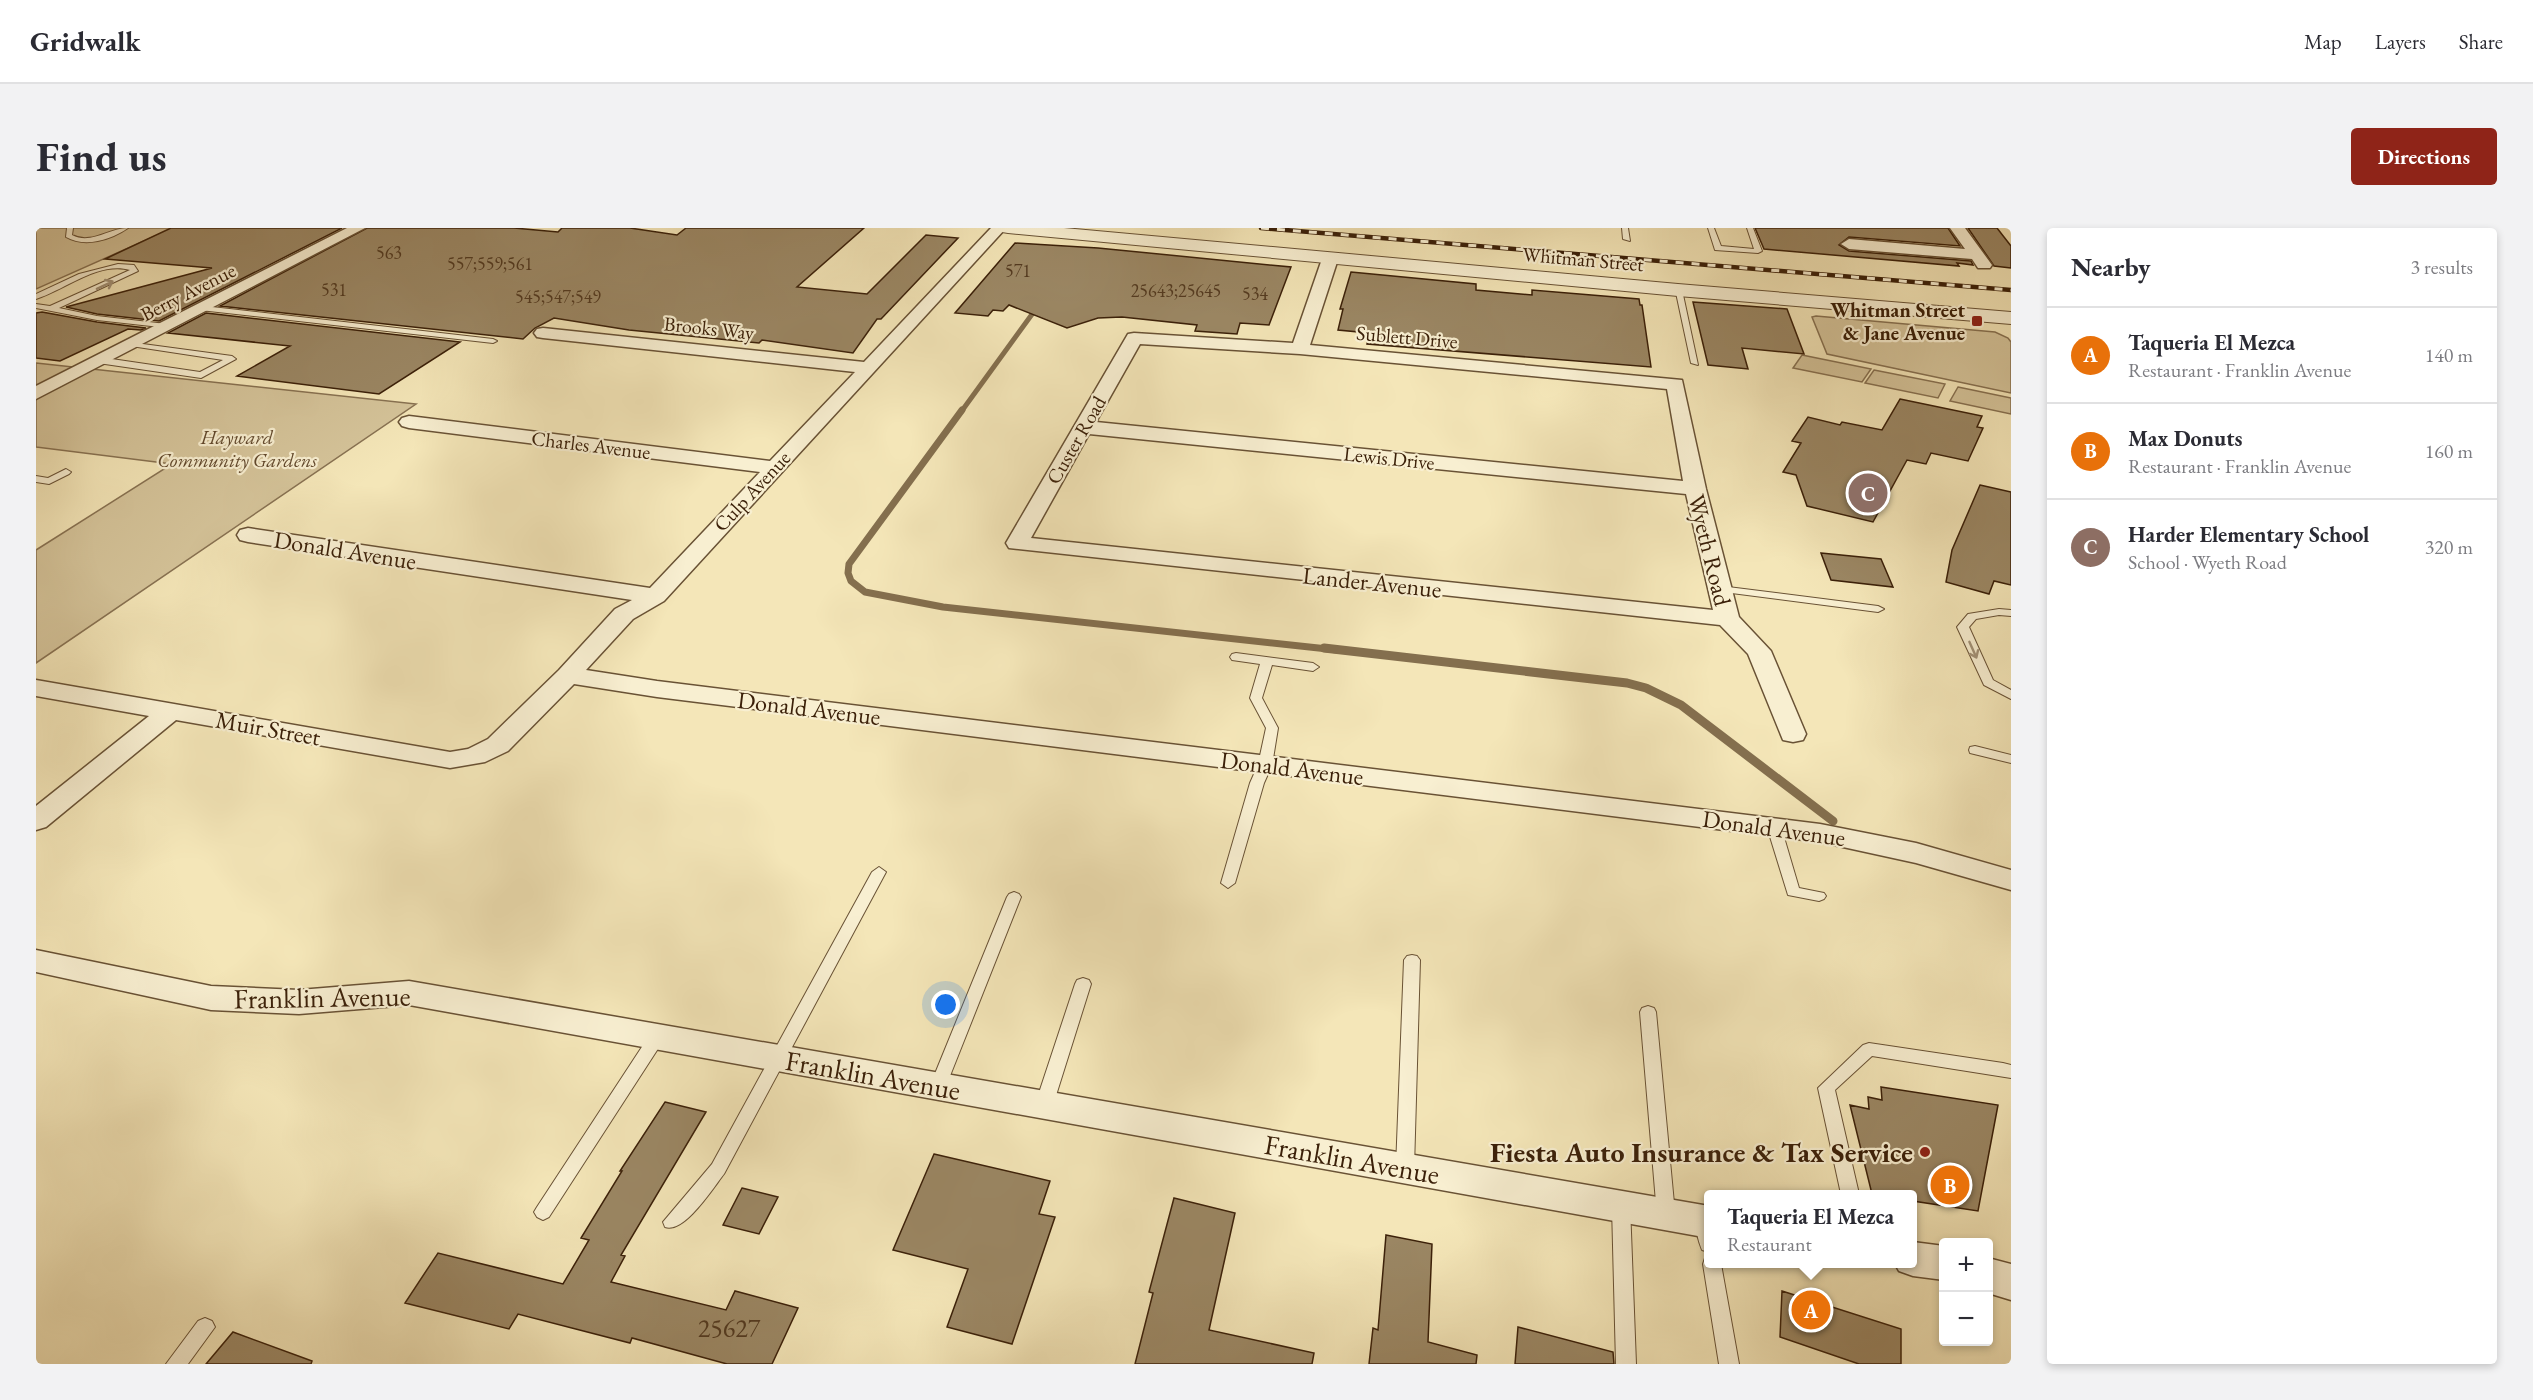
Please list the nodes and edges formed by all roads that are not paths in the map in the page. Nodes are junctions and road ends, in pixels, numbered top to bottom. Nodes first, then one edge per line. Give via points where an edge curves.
1 (70, 228) edge
2 (124, 228) edge
3 (358, 228) edge
4 (999, 228) edge
5 (1008, 228) edge
6 (1625, 228) edge
7 (1712, 228) edge
8 (1750, 228) edge
9 (1957, 228) edge
10 (1628, 239) dead end
11 (1849, 244) dead end
12 (1977, 255) junction
13 (1330, 259) junction
14 (1987, 268) dead end
15 (1678, 290) junction
16 (36, 297) edge
17 (36, 306) edge
18 (203, 308) junction
19 (51, 309) junction
20 (2011, 318) edge
21 (166, 326) junction
22 (543, 333) dead end
23 (1134, 338) joint
24 (493, 341) dead end
25 (131, 344) junction
26 (1300, 350) junction
27 (98, 360) junction
28 (1695, 363) dead end
29 (870, 368) junction
30 (1675, 384) joint
31 (36, 393) edge
32 (409, 422) dead end
33 (1083, 427) junction
34 (774, 468) junction
35 (66, 472) dead end
36 (36, 479) edge
37 (1695, 489) junction
38 (248, 535) dead end
39 (1017, 543) joint
40 (1720, 589) junction
41 (656, 596) junction
42 (1878, 609) dead end
43 (2011, 614) edge
44 (1727, 619) junction
45 (1236, 657) dead end
46 (1267, 662) junction
47 (1313, 667) dead end
48 (568, 675) junction
49 (36, 688) edge
50 (2011, 695) edge
51 (170, 712) junction
52 (1794, 734) dead end
53 (498, 745) joint
54 (1975, 750) dead end
55 (2011, 759) edge
56 (1265, 765) junction
57 (36, 821) edge
58 (1774, 827) junction
59 (879, 872) dead end
60 (2011, 880) edge
61 (1228, 883) dead end
62 (1818, 896) dead end
63 (1014, 897) dead end
64 (1412, 960) dead end
65 (36, 961) edge
66 (1083, 984) dead end
67 (1648, 1012) dead end
68 (657, 1037) junction
69 (777, 1058) junction
70 (2011, 1072) edge
71 (938, 1086) junction
72 (1044, 1105) junction
73 (1406, 1168) junction
74 (1849, 1190) edge
75 (1621, 1206) junction
76 (543, 1212) dead end
77 (1666, 1214) junction
78 (672, 1222) dead end
79 (1704, 1228) edge
80 (1917, 1260) edge
81 (1939, 1262) edge
82 (1713, 1268) edge
83 (1993, 1276) edge
84 (2011, 1282) edge
85 (205, 1327) dead end
86 (176, 1364) edge
87 (1626, 1364) edge
88 (1729, 1364) edge

1 - 2 lane via 68,236 80,240 103,237
3 - 18 street, Berry Avenue
4 - 29 street, Culp Avenue
5 - 13 street, Whitman Street
6 - 10 lane
7 - 8 lane via 1718,248 1758,251
9 - 12 street
11 - 12 street
12 - 14 street
13 - 15 street, Whitman Street
13 - 26 street
15 - 20 street, Whitman Street
15 - 28 lane
19 -> 16 lane via 134,271 114,265 100,268
17 - 19 lane
18 - 21 street, Berry Avenue
18 - 24 lane
19 - 21 lane
21 - 25 street, Berry Avenue
22 - 29 street, Brooks Way
23 - 26 street, Sublett Drive
23 - 33 street, Custer Road
25 - 27 street, Berry Avenue
25 - 27 lane via 231,358 201,375
26 - 30 street, Sublett Drive
27 - 31 street, Berry Avenue
29 - 34 street, Culp Avenue
30 - 37 street, Wyeth Road
32 - 34 street, Charles Avenue
33 - 37 street, Lewis Drive
33 - 39 street, Custer Road
34 - 41 street, Culp Avenue
35 - 36 lane via 49,481
37 - 40 street, Wyeth Road
38 - 41 street, Donald Avenue
39 - 44 street, Lander Avenue
40 - 42 lane
40 - 44 street, Wyeth Road
41 - 48 street, Culp Avenue via 624,614
43 -> 50 lane via 1972,616 1963,627 1988,682
44 - 52 street, Wyeth Road via 1759,651
45 - 46 lane
46 - 47 lane
46 - 56 lane via 1256,698 1272,728
48 - 53 street, Culp Avenue
48 - 56 street, Donald Avenue
49 - 51 street, Muir Street
51 - 53 street, Muir Street via 450,760 476,756
51 - 57 street
54 - 55 lane
56 - 58 street, Donald Avenue
56 - 61 lane
58 - 60 street, Donald Avenue via 1869,841
58 - 62 lane via 1793,892
59 - 69 lane
63 - 71 lane
64 - 73 lane
65 - 68 street, Franklin Avenue via 211,998 299,1002 409,993
66 - 72 lane
67 - 77 lane
68 - 69 street, Franklin Avenue
68 - 76 lane
69 - 71 street, Franklin Avenue
69 - 78 lane via 718,1169
70 - 74 lane via 1869,1049 1826,1088
71 - 72 street, Franklin Avenue
72 - 73 street, Franklin Avenue
73 - 75 street, Franklin Avenue
75 - 77 street, Franklin Avenue
75 - 87 lane
77 - 79 street, Franklin Avenue
80 - 81 street
82 - 88 lane
83 - 84 street
85 - 86 lane

